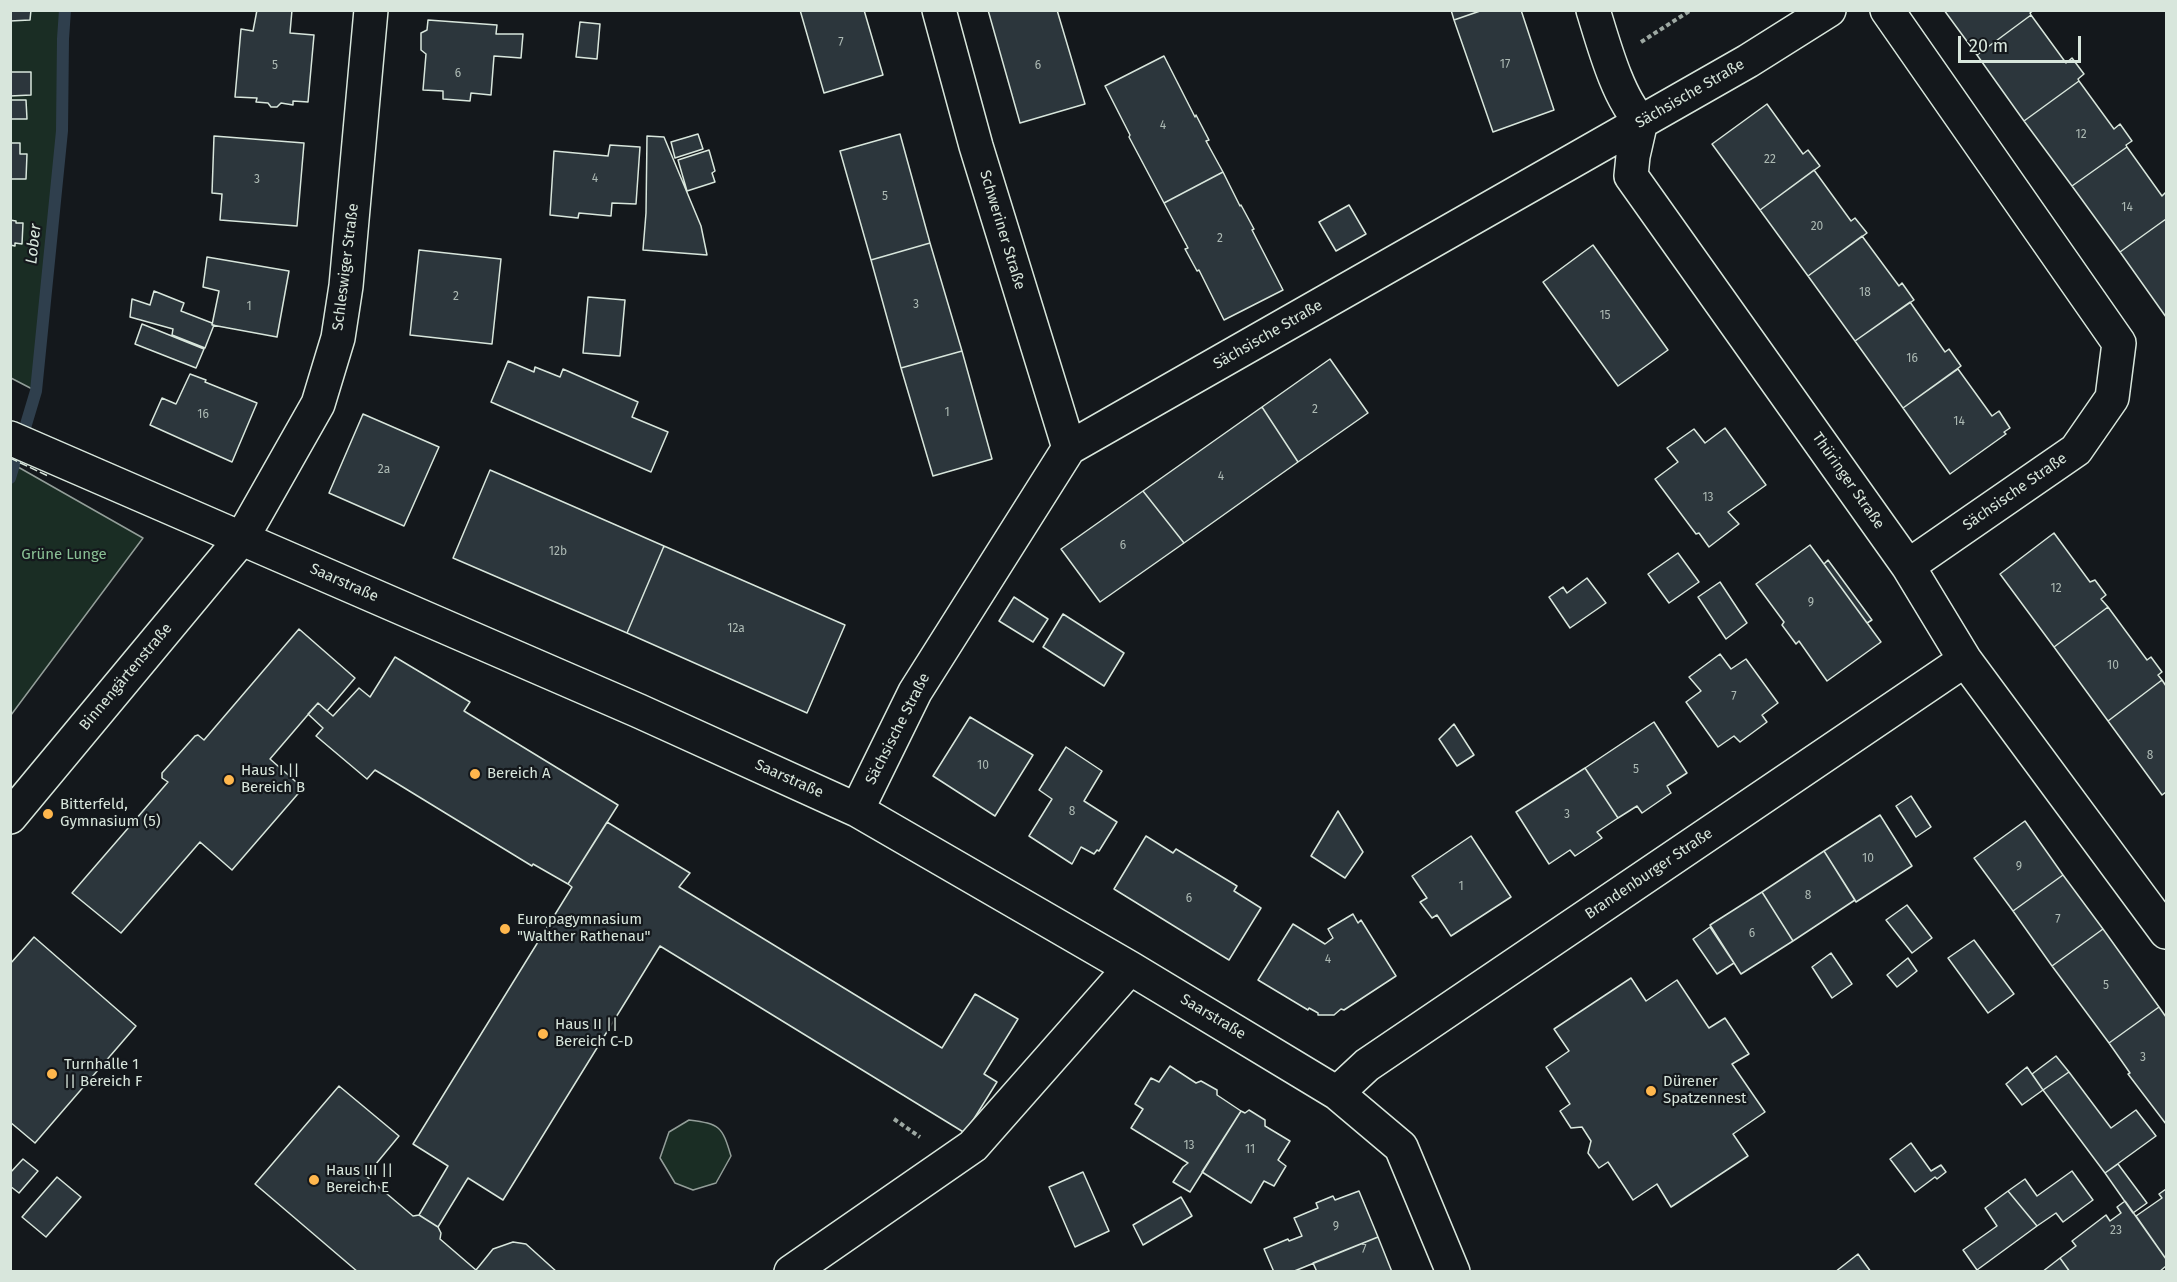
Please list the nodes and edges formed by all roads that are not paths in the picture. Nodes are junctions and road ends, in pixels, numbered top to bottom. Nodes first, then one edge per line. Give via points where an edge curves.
1 (371, 10) edge
2 (939, 10) edge
3 (1593, 10) edge
4 (1829, 10) edge
5 (1887, 10) edge
6 (1641, 121) junction
7 (10, 438) edge
8 (1069, 448) junction
9 (242, 538) junction
10 (1908, 566) junction
11 (1965, 660) junction
12 (857, 810) junction
13 (10, 816) edge
14 (2166, 932) edge
15 (1130, 968) junction
16 (1337, 1093) junction
17 (790, 1272) edge
18 (1453, 1272) edge

1 - 9 street, Schleswiger Straße via 338,338 318,404
2 - 8 street, Schweriner Straße via 976,146
3 - 6 street via 1610,62 1633,113
4 - 6 street, Sächsische Straße
5 - 10 street, Sächsische Straße via 2119,343 2112,398 2076,450
6 - 8 street, Sächsische Straße
6 - 10 street, Thüringer Straße via 1632,176
7 - 9 street, Saarstraße
8 - 12 street, Sächsische Straße via 915,692
9 - 12 street, Saarstraße
9 - 13 street, Binnengärtenstraße
10 - 11 street, Thüringer Straße
11 - 14 street, Thüringer Straße
11 - 16 street, Brandenburger Straße via 1367,1065
12 - 15 street, Saarstraße
15 - 16 street, Saarstraße
15 - 17 street via 974,1146
16 - 18 street, Saarstraße via 1401,1147

